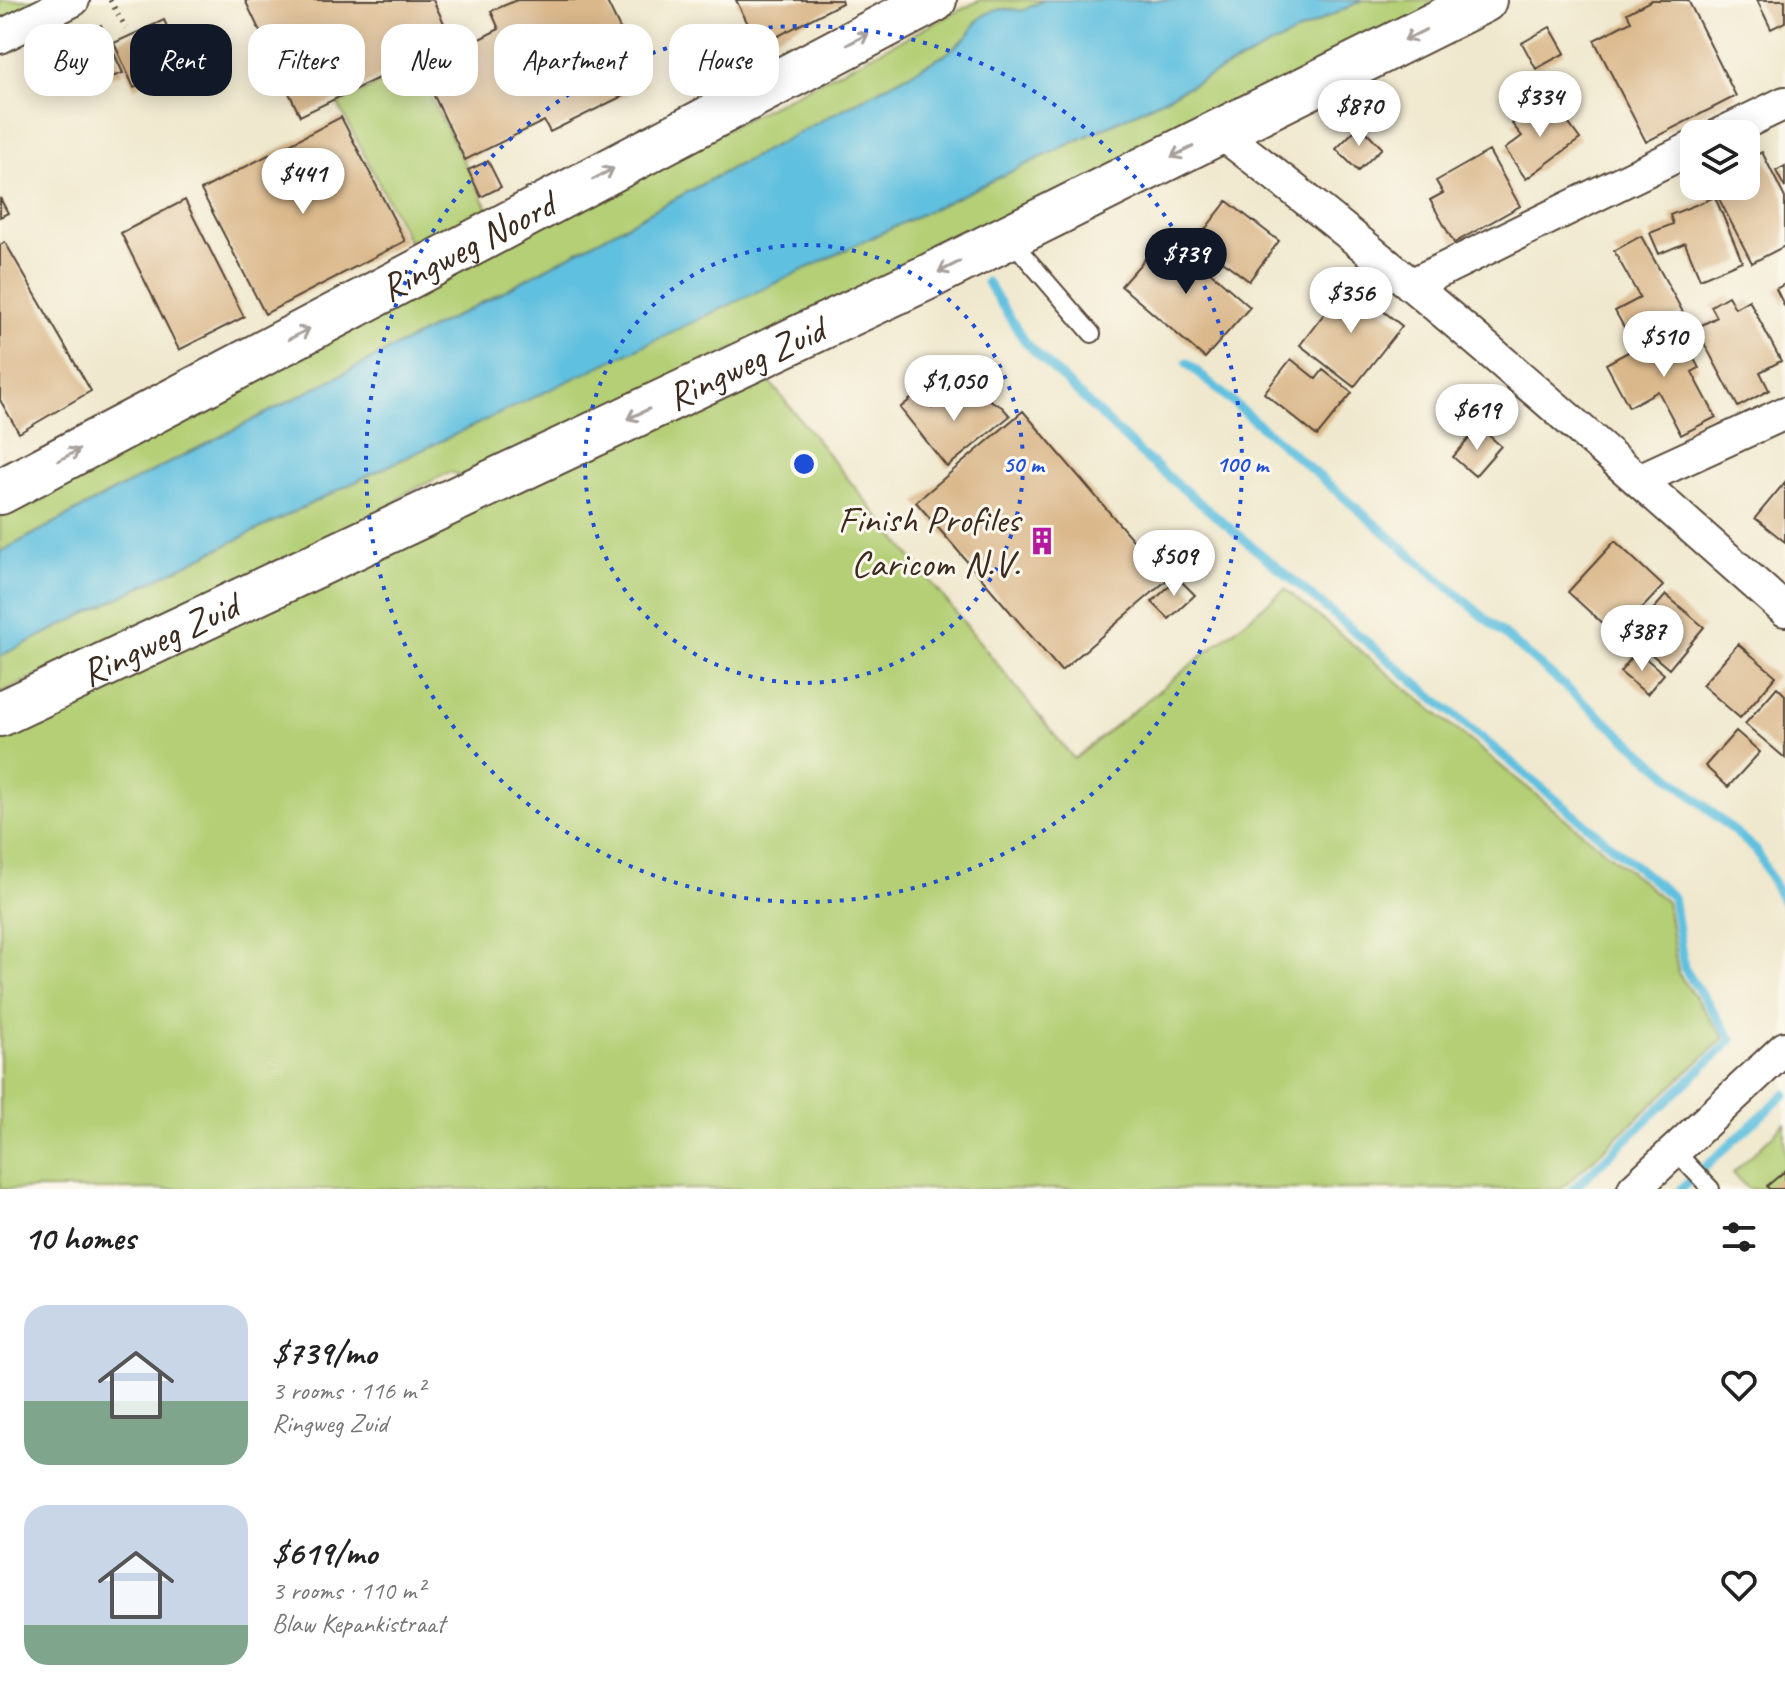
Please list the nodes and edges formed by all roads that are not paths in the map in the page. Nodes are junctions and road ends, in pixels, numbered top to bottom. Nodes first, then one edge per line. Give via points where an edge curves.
1 (73, 0) edge
2 (1484, 0) edge
3 (919, 3) edge
4 (0, 37) edge
5 (1785, 103) edge
6 (1750, 120) edge
7 (1221, 133) junction
8 (1680, 154) edge
9 (1008, 237) junction
10 (1411, 285) junction
11 (1092, 334) dead end
12 (1785, 413) edge
13 (1639, 480) junction
14 (0, 492) edge
15 (1785, 610) edge
16 (0, 714) edge
17 (1785, 1048) edge
18 (1680, 1156) junction
19 (1711, 1188) edge
20 (1634, 1189) edge

1 - 4 street
2 -> 7 street, Ringweg Zuid
14 -> 3 street, Ringweg Noord
5 - 6 street
7 -> 9 street, Ringweg Zuid
7 - 10 street
8 - 10 street
9 - 11 lane
9 -> 16 street, Ringweg Zuid
10 - 13 street
12 - 13 street
13 - 15 street
17 - 18 street
18 - 19 lane
18 - 20 street

